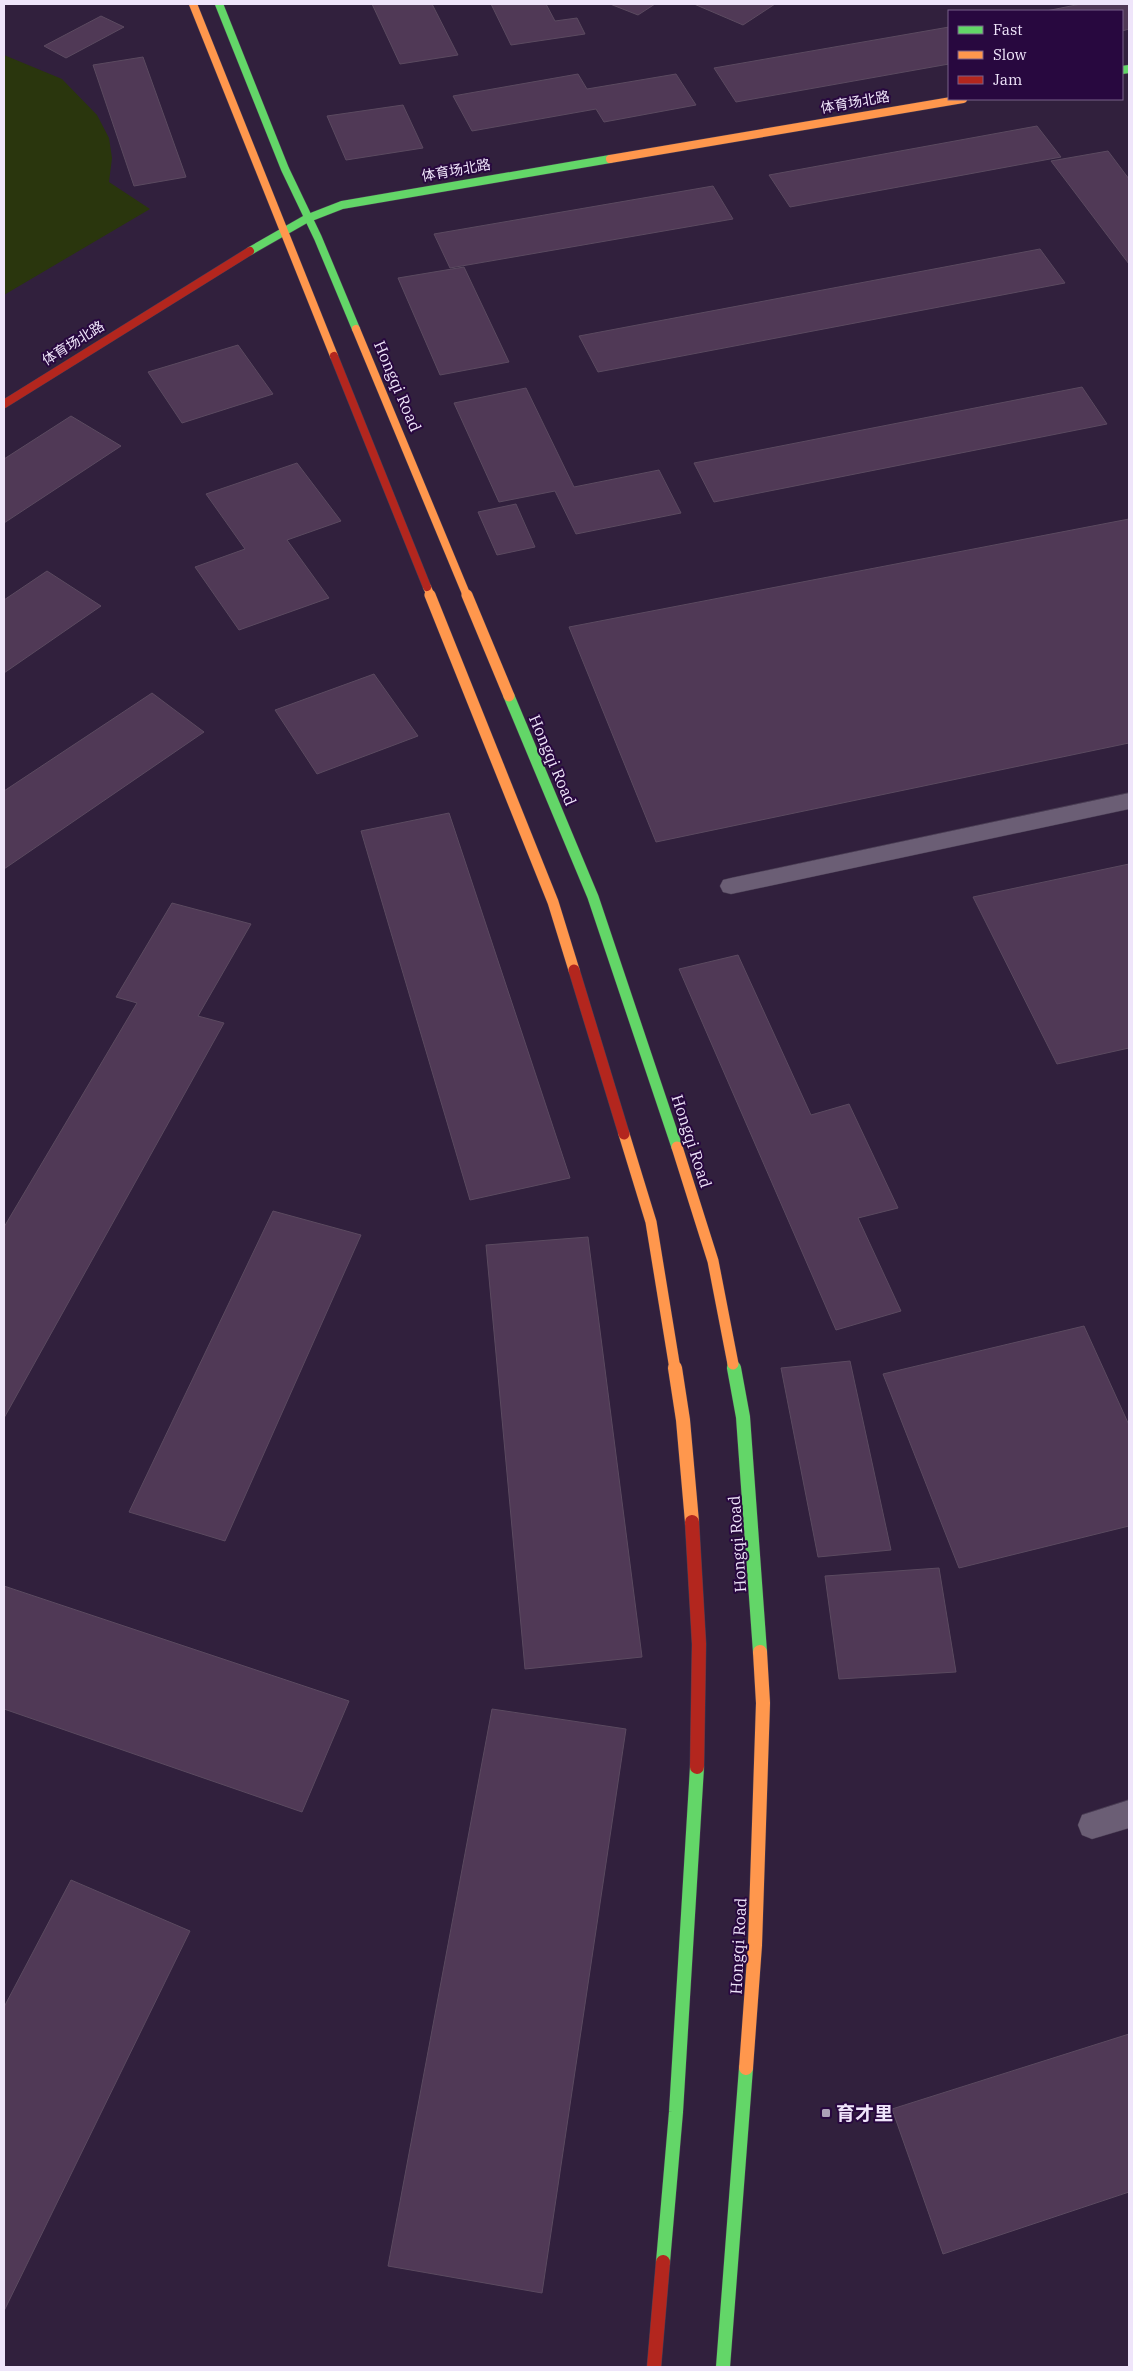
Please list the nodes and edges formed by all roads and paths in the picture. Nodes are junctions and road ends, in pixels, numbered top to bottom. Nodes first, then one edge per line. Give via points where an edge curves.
1 (193, 4) edge
2 (219, 4) edge
3 (948, 90) edge
4 (956, 100) edge
5 (608, 147) dead end
6 (286, 169) junction
7 (261, 171) junction
8 (306, 188) dead end
9 (340, 199) junction
10 (296, 210) junction
11 (295, 224) junction
12 (284, 230) junction
13 (318, 238) junction
14 (290, 244) junction
15 (4, 404) edge
16 (1129, 801) edge
17 (731, 886) dead end
18 (1129, 1814) edge
19 (1092, 1825) dead end
20 (654, 2367) edge
21 (723, 2367) edge

1 - 7 main road, Hongqi Road
2 - 6 main road, Hongqi Road
3 - 5 main road, 体育场北路
4 - 9 main road, 体育场北路
6 - 8 main road
6 - 10 main road, Hongqi Road
7 - 10 main road, Hongqi Road
7 - 10 main road
9 - 10 main road, 体育场北路
9 - 13 main road via 323,218
10 - 11 main road, 体育场北路
10 - 12 main road, Hongqi Road
10 - 13 main road, Hongqi Road
11 - 12 main road, 体育场北路
11 - 14 main road
12 - 14 main road, Hongqi Road
12 - 15 main road, 体育场北路
13 - 21 main road, Hongqi Road via 593,897 713,1261 743,1417 763,1704 755,1945
14 - 20 main road, Hongqi Road via 553,902 651,1222 682,1420 698,1584 699,1711 677,2092
16 - 17 lane
18 - 19 lane

